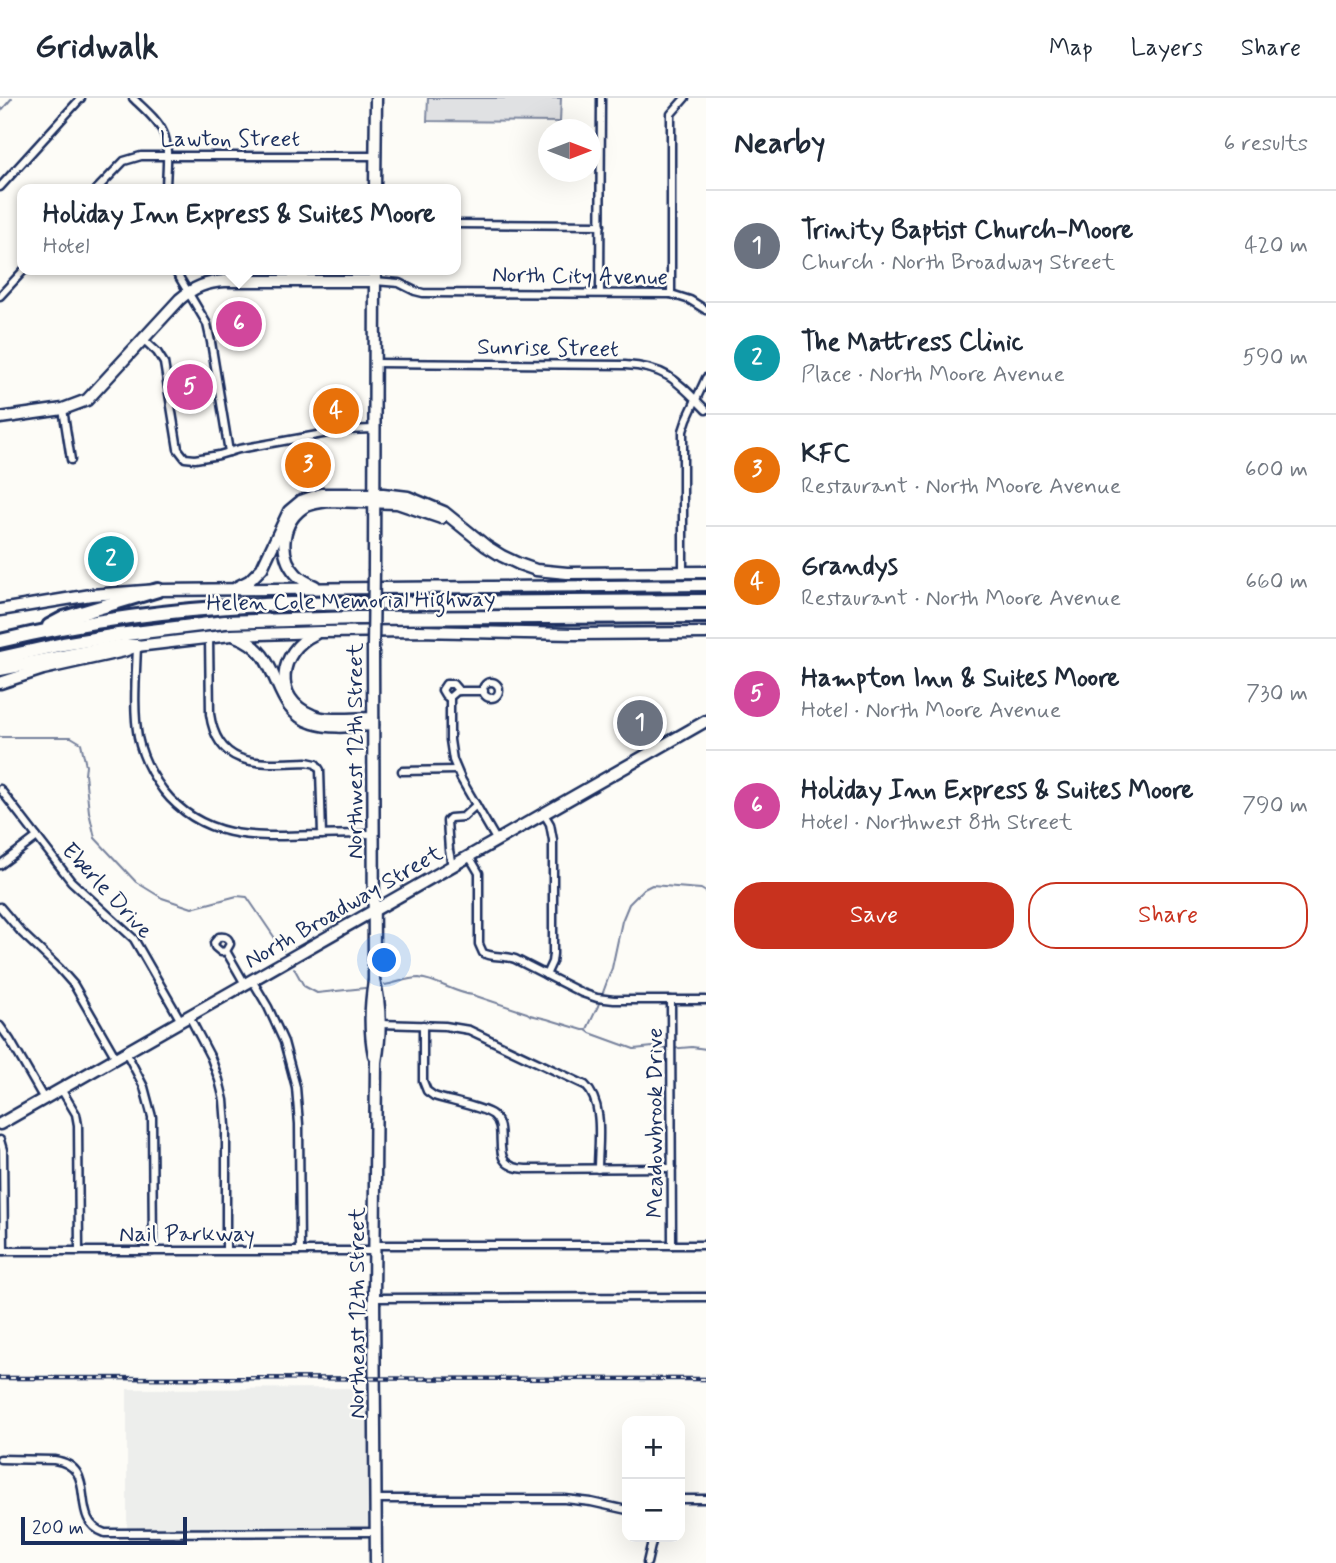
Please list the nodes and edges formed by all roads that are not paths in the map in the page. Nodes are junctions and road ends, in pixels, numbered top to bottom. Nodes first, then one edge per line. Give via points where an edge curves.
1 (81, 98) edge
2 (376, 98) edge
3 (601, 98) edge
4 (685, 98) edge
5 (135, 99) edge
6 (166, 155) junction
7 (375, 156) junction
8 (102, 184) edge
9 (166, 184) edge
10 (375, 184) edge
11 (0, 187) edge
12 (461, 224) edge
13 (601, 225) junction
14 (19, 275) edge
15 (178, 275) edge
16 (375, 275) edge
17 (374, 281) junction
18 (188, 292) junction
19 (600, 293) junction
20 (671, 295) junction
21 (0, 296) edge
22 (706, 310) edge
23 (143, 340) junction
24 (374, 363) junction
25 (706, 378) edge
26 (696, 400) junction
27 (63, 409) junction
28 (706, 410) edge
29 (0, 418) edge
30 (374, 429) junction
31 (229, 452) junction
32 (71, 460) dead end
33 (373, 498) junction
34 (683, 572) junction
35 (706, 572) edge
36 (706, 585) edge
37 (319, 588) junction
38 (234, 589) junction
39 (158, 590) junction
40 (706, 601) edge
41 (0, 610) edge
42 (706, 616) edge
43 (37, 632) junction
44 (320, 632) junction
45 (706, 633) edge
46 (231, 635) junction
47 (209, 637) junction
48 (0, 641) edge
49 (137, 646) junction
50 (0, 658) edge
51 (0, 669) edge
52 (0, 683) edge
53 (459, 691) junction
54 (484, 691) dead end
55 (449, 698) junction
56 (373, 722) junction
57 (706, 722) edge
58 (456, 770) junction
59 (401, 771) dead end
60 (0, 789) edge
61 (476, 806) junction
62 (544, 814) junction
63 (373, 834) junction
64 (321, 835) junction
65 (37, 836) junction
66 (497, 841) junction
67 (469, 856) junction
68 (0, 865) edge
69 (452, 866) junction
70 (0, 907) edge
71 (374, 911) junction
72 (226, 951) dead end
73 (546, 975) junction
74 (374, 981) joint
75 (249, 982) junction
76 (671, 1000) junction
77 (706, 1000) edge
78 (185, 1018) junction
79 (423, 1025) junction
80 (0, 1026) edge
81 (375, 1026) junction
82 (125, 1052) junction
83 (116, 1058) junction
84 (61, 1089) junction
85 (44, 1099) junction
86 (0, 1124) edge
87 (0, 1140) edge
88 (672, 1168) junction
89 (598, 1169) junction
90 (671, 1245) junction
91 (706, 1245) edge
92 (374, 1248) junction
93 (226, 1250) junction
94 (2, 1251) edge
95 (79, 1251) junction
96 (153, 1251) junction
97 (300, 1251) junction
98 (706, 1297) edge
99 (374, 1298) junction
100 (0, 1459) edge
101 (376, 1499) junction
102 (685, 1499) edge
103 (706, 1499) edge
104 (622, 1509) edge
105 (376, 1532) junction
106 (652, 1542) edge
107 (376, 1563) edge
108 (647, 1563) edge

1 - 11 street
2 - 7 main road
3 - 13 street
4 - 20 street via 671,114
5 - 6 street via 163,130
6 - 7 street, Lawton Street
6 - 8 street, Lawton Street via 124,161
6 - 9 street
7 - 10 main road
12 - 13 street
13 - 19 street
14 - 21 street
15 - 18 street
16 - 17 main road, Northwest 12th Street
17 - 18 main road, North City Avenue via 215,281
17 - 19 street, North City Avenue via 399,283 423,293
17 - 24 main road, Northwest 12th Street
18 - 23 main road, North City Avenue
18 - 31 street via 209,333
19 - 20 street, North City Avenue
20 - 22 street, North City Avenue
23 - 27 main road, North City Avenue via 93,395
23 - 31 street via 164,363 182,456
24 - 26 street, Sunrise Street via 646,366 665,373
24 - 30 main road, Northwest 12th Street
25 - 26 street
26 - 28 street, Sunrise Street
26 - 34 street via 683,431
27 - 29 main road, North City Avenue
27 - 32 street
30 - 31 street via 345,430
30 - 33 main road, Northwest 12th Street
33 - 34 main road via 396,495 444,512 486,546 536,570
33 - 37 main road via 311,504 289,524 284,542 289,565 300,578
33 - 38 main road via 321,494 301,501 285,517 262,568
33 - 56 main road, Northwest 12th Street, bridge
34 - 35 main road
36 - 37 main road
37 - 38 main road
38 - 39 main road
39 - 41 main road
39 - 43 highway via 64,618
40 - 43 highway, Helen Cole Memorial Highway via 223,606
42 - 50 highway, Helen Cole Memorial Highway via 225,622 118,635
43 - 48 highway, Helen Cole Memorial Highway
44 - 45 main road
44 - 46 main road
44 - 56 main road via 301,642 290,655 285,675 290,697 299,708 318,717
46 - 47 main road
46 - 56 main road via 260,651 286,703 301,718 320,725
47 - 49 main road
47 - 64 street via 210,714 217,739 247,761 316,764 320,770
49 - 51 highway
49 - 52 main road
49 - 64 street via 140,743 147,765 173,801 201,822 226,832
53 - 54 street
53 - 55 street
53 - 55 street via 446,684 442,690
55 - 58 street
56 - 63 main road, Northwest 12th Street
57 - 62 main road, North Broadway Street
58 - 59 street
58 - 61 street
60 - 65 street, Eberle Drive
61 - 66 street
61 - 69 street via 463,817 447,821
62 - 66 main road, North Broadway Street
62 - 73 street via 553,840 553,954
63 - 64 street
63 - 71 main road, Northwest 12th Street
65 - 68 street
65 - 78 street, Eberle Drive via 71,881 134,939
66 - 67 main road, North Broadway Street
67 - 69 main road, North Broadway Street
67 - 73 street via 479,873 481,951 507,956
69 - 71 main road, North Broadway Street
70 - 83 street via 69,979
71 - 74 main road, Northwest 12th Street
71 - 75 main road, North Broadway Street
72 - 75 street
73 - 76 street via 597,998
74 - 81 main road, Northeast 12th Street via 370,1001
75 - 78 main road, North Broadway Street
75 - 97 street via 268,1007 284,1042 296,1087
76 - 77 street
76 - 88 street, Meadowbrook Drive
78 - 82 main road, North Broadway Street
78 - 93 street, Eberle Drive via 211,1058 223,1100
79 - 81 street
79 - 89 street via 475,1031 585,1086 595,1097 598,1111
79 - 89 street via 427,1091 492,1114 507,1163 518,1169
80 - 85 street
81 - 92 main road, Northeast 12th Street via 380,1040
82 - 83 main road, North Broadway Street
82 - 96 street via 144,1087 152,1117
83 - 84 main road, North Broadway Street
84 - 85 main road, North Broadway Street
84 - 95 street via 78,1125
85 - 86 main road, North Broadway Street
87 - 94 street
88 - 89 street
88 - 90 street, Meadowbrook Drive
90 - 91 street, Nail Parkway
90 - 92 street, Nail Parkway
92 - 97 street, Nail Parkway
92 - 99 main road, Northeast 12th Street
93 - 96 street, Nail Parkway
93 - 97 street, Nail Parkway
94 - 95 street, Nail Parkway
95 - 96 street, Nail Parkway
98 - 99 street
99 - 101 main road, Northeast 12th Street
100 - 105 street via 54,1460 72,1466 81,1478 86,1515 105,1533
101 - 104 street via 565,1499
101 - 105 main road, Northeast 12th Street
102 - 103 street
105 - 107 main road, Northeast 12th Street
106 - 108 street

